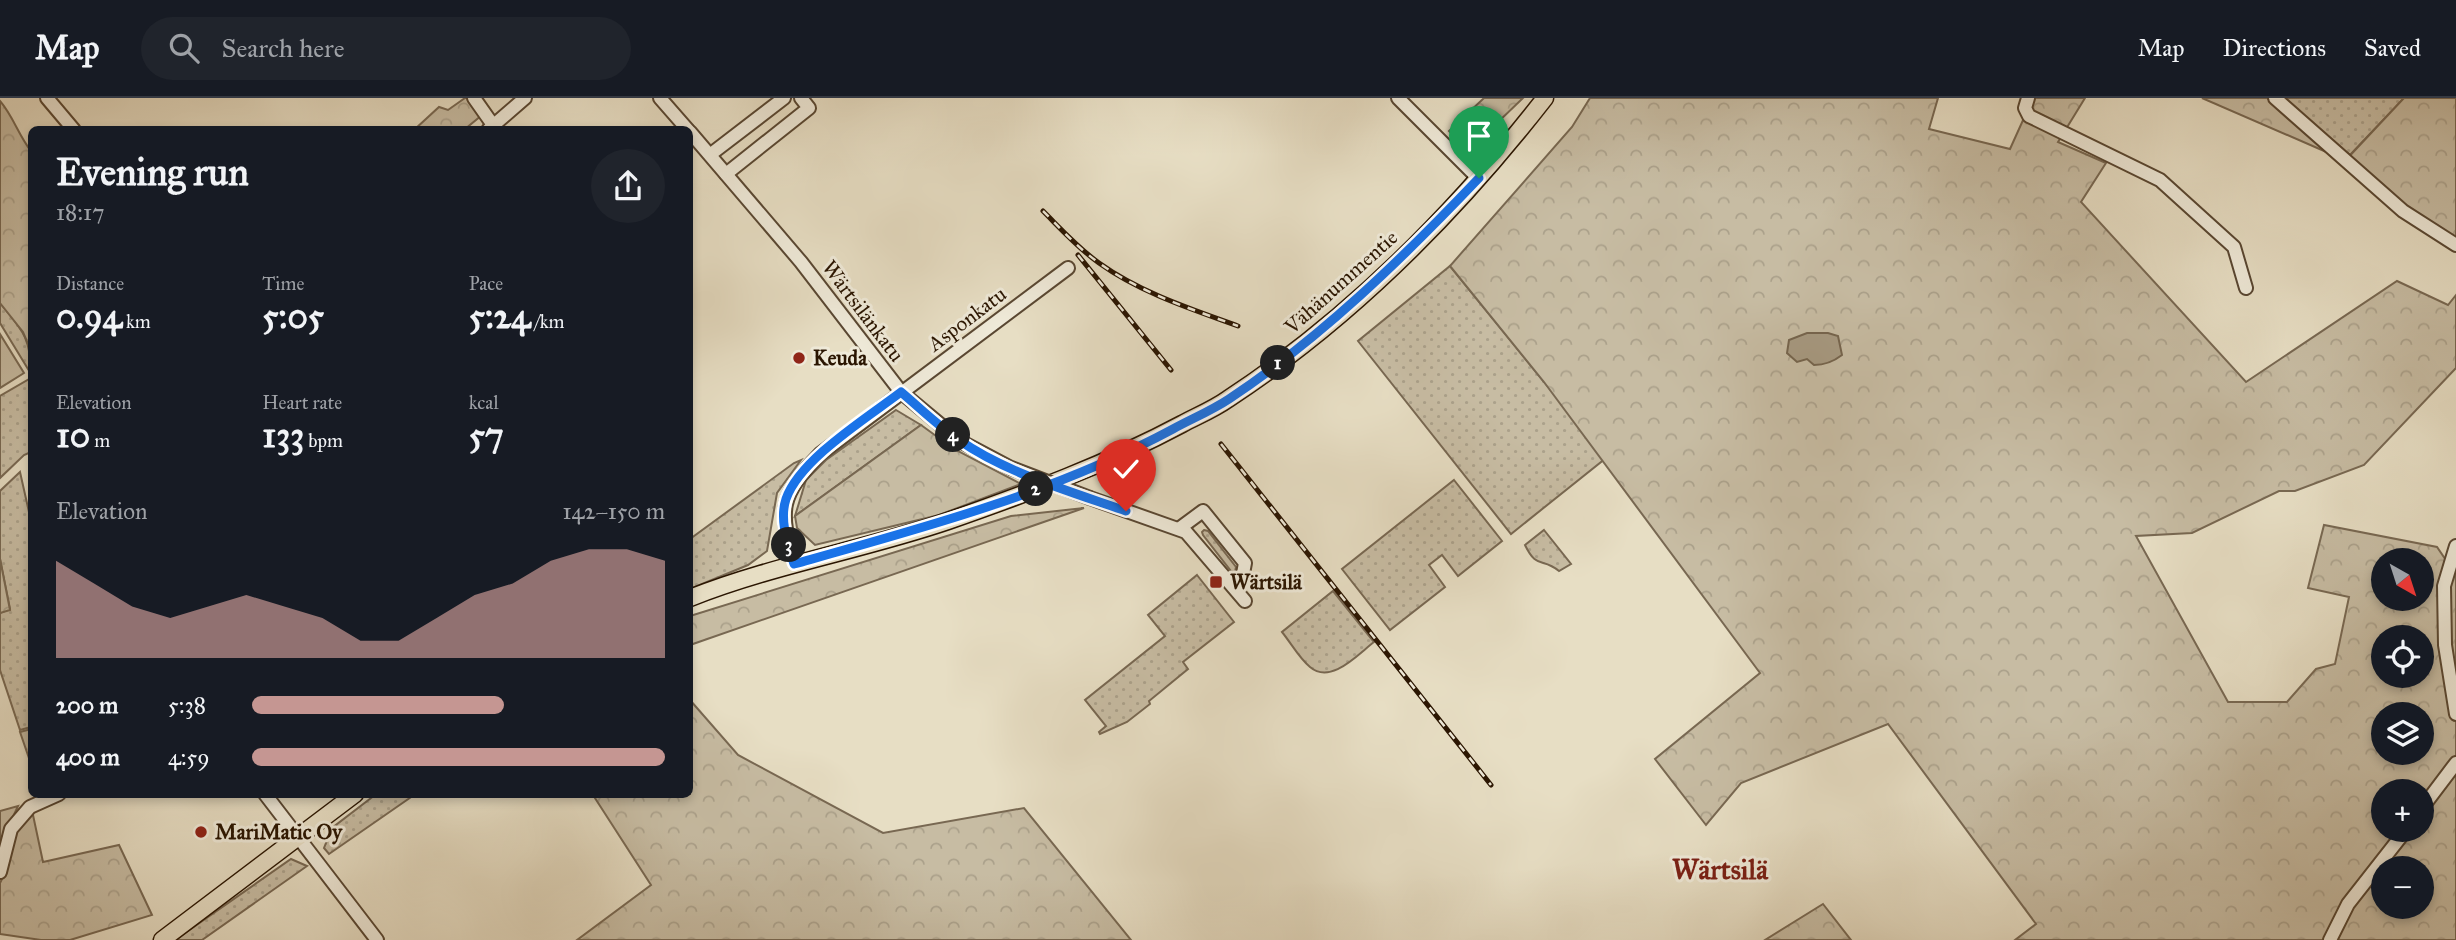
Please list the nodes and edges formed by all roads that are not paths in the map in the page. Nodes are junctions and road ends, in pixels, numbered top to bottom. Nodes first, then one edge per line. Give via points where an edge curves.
1 (47, 98) edge
2 (474, 98) edge
3 (525, 98) edge
4 (660, 98) edge
5 (784, 98) edge
6 (801, 98) edge
7 (1398, 98) edge
8 (1545, 98) edge
9 (2028, 98) edge
10 (2275, 98) edge
11 (71, 126) edge
12 (490, 126) edge
13 (492, 126) edge
14 (685, 126) edge
15 (693, 136) edge
16 (710, 155) junction
17 (726, 174) junction
18 (1479, 178) junction
19 (2456, 245) edge
20 (1068, 268) dead end
21 (2246, 289) dead end
22 (901, 392) junction
23 (1180, 528) junction
24 (2456, 546) edge
25 (794, 564) junction
26 (1233, 586) junction
27 (693, 597) edge
28 (1245, 601) dead end
29 (2456, 714) edge
30 (2456, 762) edge
31 (2434, 792) edge
32 (50, 798) edge
33 (268, 798) edge
34 (350, 798) edge
35 (298, 837) junction
36 (2397, 842) edge
37 (0, 872) edge
38 (162, 940) edge
39 (377, 940) edge
40 (2330, 940) edge

1 - 11 street
2 - 12 street
3 - 13 street
4 - 14 street, Wärtsilänkatu
5 - 16 street
6 - 17 street via 809,108
7 - 18 street
8 - 18 main road, Vähänummentie
9 - 21 street via 2025,108 2029,116 2160,180 2208,221 2234,247
10 - 19 street via 2403,211
15 - 16 street, Wärtsilänkatu
16 - 17 street, Wärtsilänkatu
17 - 22 street, Wärtsilänkatu
18 - 25 main road, Vähänummentie via 1365,292 1227,400 1136,449 1072,476 945,522
20 - 22 street, Asponkatu
22 - 23 street, Wärtsilänkatu, bridge via 960,441 1011,468
22 - 25 street, Asponkatu via 820,454 800,475 785,500 783,526
23 - 26 street, Wärtsilänkatu
23 - 26 street via 1203,510 1245,563 1242,579
24 - 29 street via 2444,586 2445,645
25 - 27 main road, Vähänummentie
26 - 28 street, Wärtsilänkatu
30 - 31 street
32 - 37 street via 30,807 11,830
33 - 35 street
34 - 35 main road
35 - 38 main road
35 - 39 street
36 - 40 street via 2348,904

